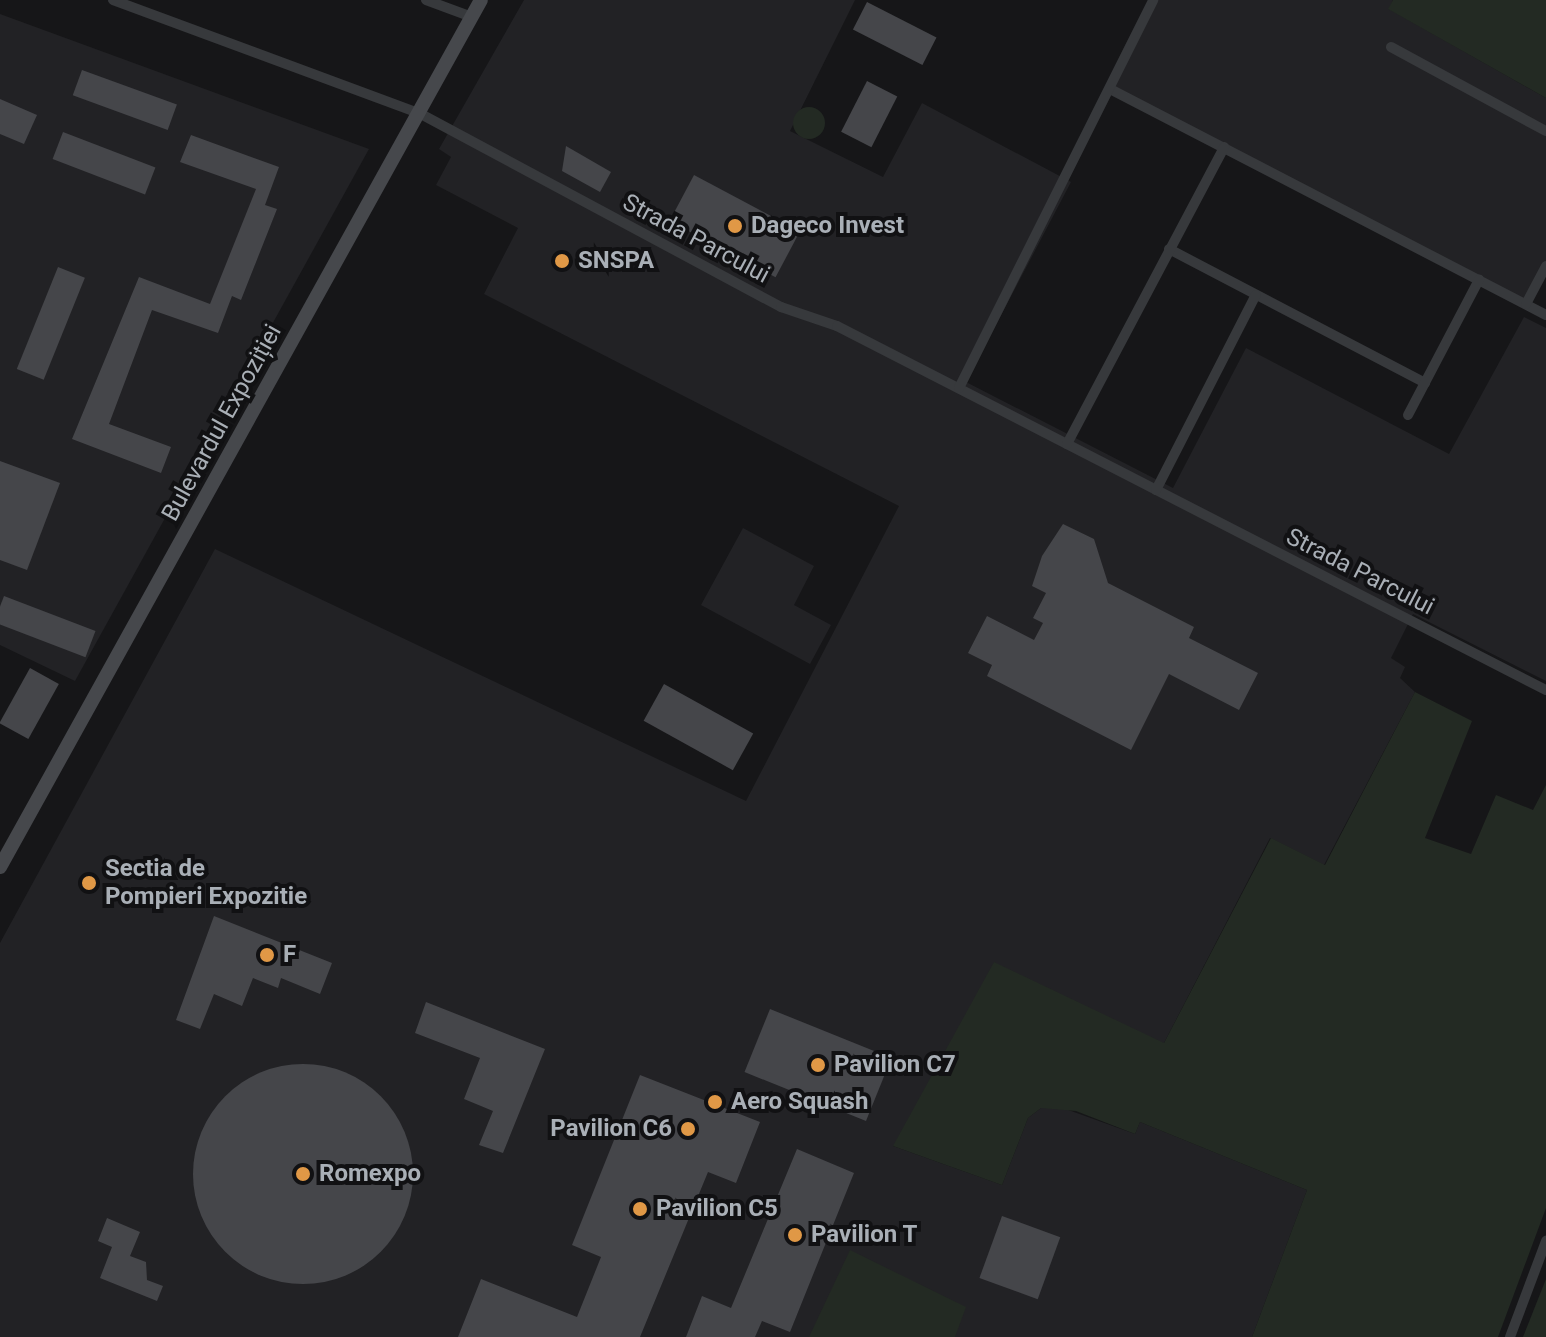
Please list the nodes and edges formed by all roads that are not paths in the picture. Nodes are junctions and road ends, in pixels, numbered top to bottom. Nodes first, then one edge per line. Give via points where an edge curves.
1 (113, 0) edge
2 (426, 0) edge
3 (481, 0) edge
4 (1153, 0) edge
5 (472, 17) junction
6 (1391, 47) dead end
7 (1110, 89) junction
8 (419, 113) junction
9 (1546, 131) edge
10 (1224, 147) junction
11 (1169, 249) junction
12 (1546, 266) edge
13 (1479, 280) junction
14 (1256, 295) junction
15 (1526, 304) junction
16 (1546, 315) edge
17 (1425, 383) junction
18 (959, 388) junction
19 (1408, 415) dead end
20 (1067, 444) junction
21 (1156, 490) junction
22 (1546, 690) edge
23 (0, 867) edge
24 (1546, 1241) edge
25 (1510, 1337) edge

1 - 8 street, Strada Parcului
2 - 5 street
3 - 5 street, Bulevardul Expoziției
4 - 7 street
5 - 8 street, Bulevardul Expoziției
6 - 9 street
7 - 10 street
7 - 18 street
8 - 18 street, Strada Parcului via 781,307 829,322
8 - 23 street, Bulevardul Expoziției
10 - 11 street
10 - 13 street
11 - 14 street
11 - 20 street
12 - 15 street
13 - 15 street
13 - 17 street
14 - 17 street
14 - 21 street
15 - 16 street
17 - 19 street
18 - 20 street, Strada Parcului
20 - 21 street, Strada Parcului
21 - 22 street, Strada Parcului
24 - 25 street

